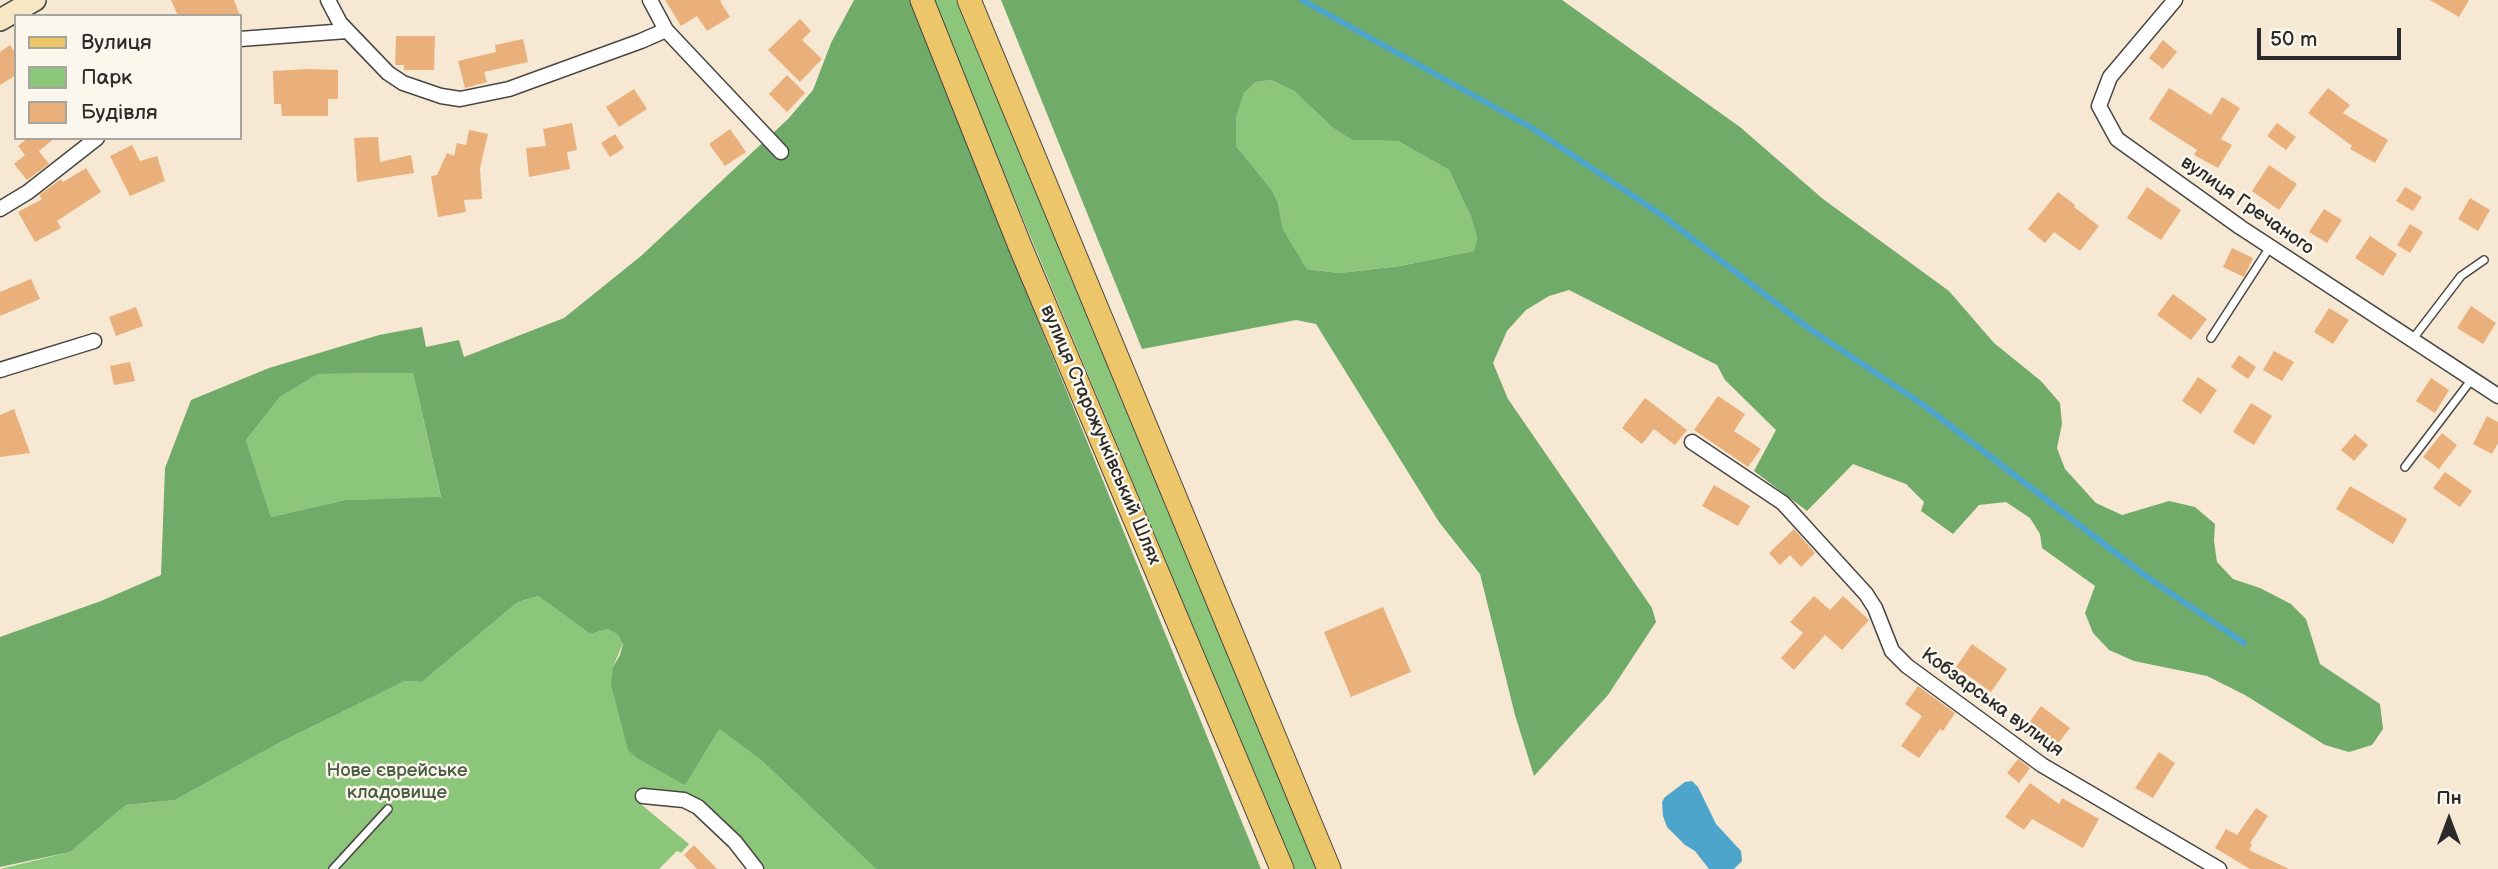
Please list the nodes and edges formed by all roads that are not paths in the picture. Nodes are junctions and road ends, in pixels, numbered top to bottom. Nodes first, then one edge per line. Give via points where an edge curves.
1 (36, 0) edge
2 (328, 0) edge
3 (650, 0) edge
4 (922, 0) edge
5 (969, 0) edge
6 (2175, 0) edge
7 (0, 20) edge
8 (666, 30) junction
9 (347, 31) junction
10 (242, 39) edge
11 (94, 140) edge
12 (781, 152) dead end
13 (0, 209) edge
14 (2270, 247) junction
15 (2484, 260) dead end
16 (2211, 338) dead end
17 (2413, 340) junction
18 (94, 341) dead end
19 (0, 370) edge
20 (2472, 379) junction
21 (2498, 396) edge
22 (1692, 442) dead end
23 (2406, 467) dead end
24 (643, 796) dead end
25 (387, 809) dead end
26 (333, 869) edge
27 (756, 869) edge
28 (1282, 869) edge
29 (1329, 869) edge
30 (2219, 869) edge

1 - 7 street
2 - 9 street
3 - 8 street
4 - 28 main road, вулиця Старожучківський Шлях via 1020,246
5 - 29 main road
6 - 14 street, вулиця Гречаного via 2110,77 2099,106 2117,138
8 - 9 street via 509,89 460,99 403,83
8 - 12 street
9 - 10 street
11 - 13 street
14 - 16 lane
14 - 17 street, вулиця Гречаного
15 - 17 lane via 2460,276
17 - 20 street, вулиця Гречаного
18 - 19 street
20 - 21 street, вулиця Гречаного
20 - 23 lane
22 - 30 street, Кобзарська вулиця via 1783,503 1866,594 1892,651 1907,666 2042,765
24 - 27 street via 684,800 698,807
25 - 26 lane

